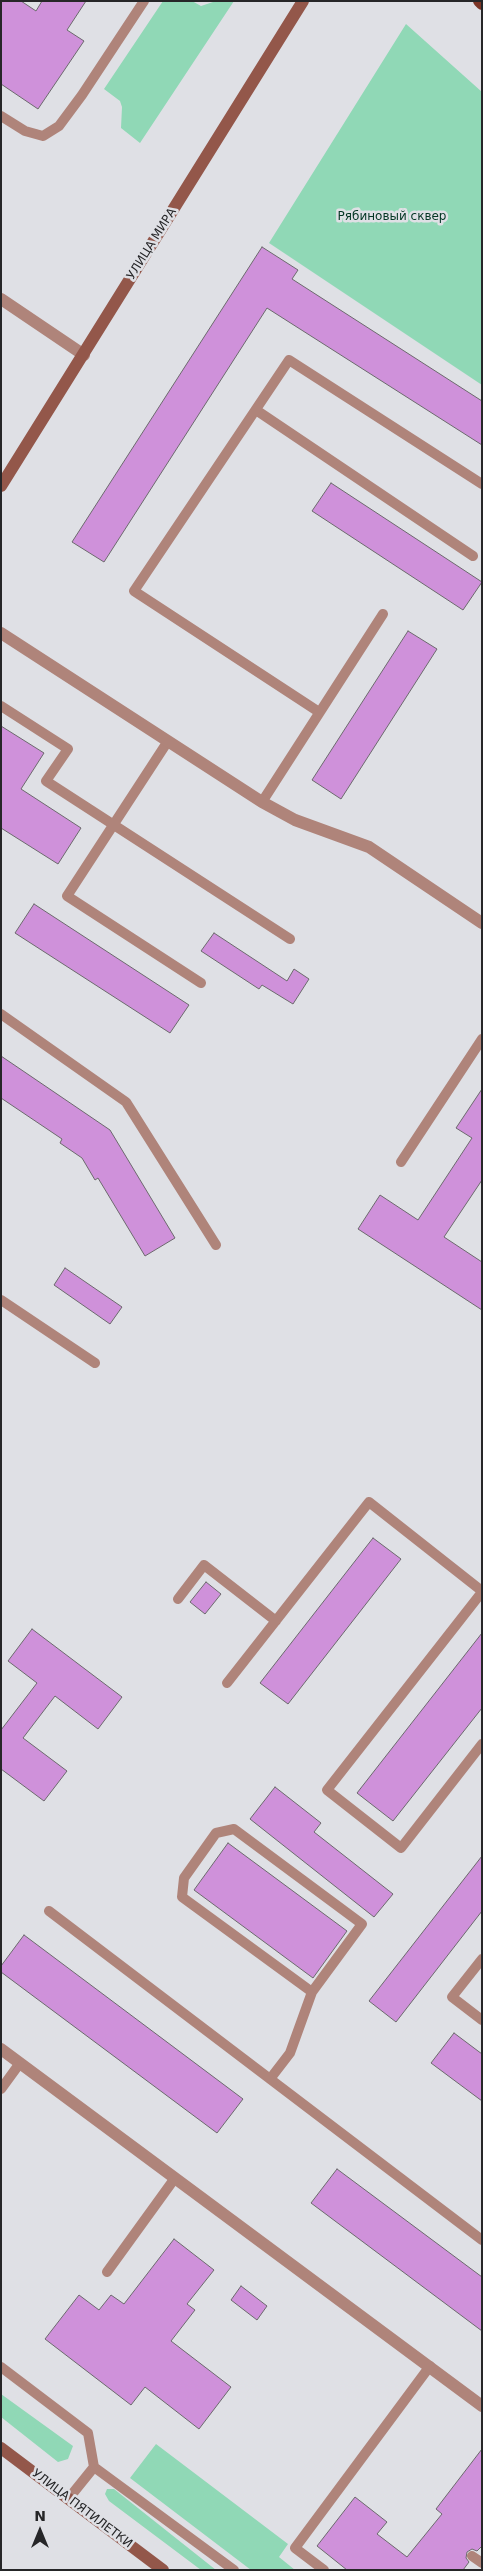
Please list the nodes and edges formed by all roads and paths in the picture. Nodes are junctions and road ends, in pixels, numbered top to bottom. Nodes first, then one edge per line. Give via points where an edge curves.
1 (144, 1) edge
2 (303, 1) edge
3 (479, 1) edge
4 (482, 4) edge
5 (1, 116) edge
6 (1, 299) edge
7 (84, 355) junction
8 (256, 410) junction
9 (482, 484) edge
10 (1, 486) edge
11 (473, 556) dead end
12 (382, 614) dead end
13 (1, 633) edge
14 (1, 706) edge
15 (319, 712) junction
16 (168, 741) junction
17 (262, 802) junction
18 (113, 824) junction
19 (482, 923) edge
20 (290, 939) dead end
21 (201, 983) dead end
22 (1, 1014) edge
23 (482, 1039) edge
24 (401, 1162) dead end
25 (216, 1245) dead end
26 (1, 1300) edge
27 (95, 1363) dead end
28 (482, 1591) edge
29 (178, 1599) dead end
30 (276, 1621) junction
31 (228, 1683) dead end
32 (482, 1744) edge
33 (50, 1911) dead end
34 (482, 1959) edge
35 (312, 1992) junction
36 (482, 2020) edge
37 (1, 2049) edge
38 (20, 2063) junction
39 (270, 2079) junction
40 (1, 2089) edge
41 (175, 2178) junction
42 (482, 2240) edge
43 (107, 2272) dead end
44 (430, 2366) junction
45 (1, 2368) edge
46 (482, 2406) edge
47 (1, 2448) edge
48 (94, 2467) junction
49 (69, 2498) junction
50 (472, 2556) dead end
51 (482, 2563) edge
52 (163, 2570) edge
53 (234, 2570) edge
54 (324, 2570) edge

1 - 5 lane via 59,126 44,136 25,131
2 - 7 main road, УЛИЦА МИРА
3 - 4 main road
6 - 7 street
7 - 10 main road, УЛИЦА МИРА
8 - 9 lane via 289,360
8 - 11 lane
8 - 15 lane via 134,591
12 - 15 lane
13 - 16 street
14 - 18 lane via 68,748 46,781
15 - 17 lane
16 - 17 street
16 - 18 lane
17 - 19 street via 295,820 369,847
18 - 20 lane
18 - 21 lane via 66,896
22 - 25 lane via 126,1102
23 - 24 lane
26 - 27 lane
28 - 30 lane via 369,1502
28 - 32 lane via 327,1790 401,1848
29 - 30 lane via 204,1565
30 - 31 lane
33 - 39 lane
34 - 36 lane via 452,1997
35 - 35 lane via 362,1924 234,1829 216,1834 184,1878 182,1897
35 - 39 lane via 290,2052
37 - 38 street
38 - 40 lane
38 - 41 street
39 - 42 lane
41 - 43 lane
41 - 44 street
44 - 46 street
44 - 54 lane via 295,2548
45 - 48 lane via 88,2433
47 - 49 main road, УЛИЦА ПЯТИЛЕТКИ
48 - 49 lane
48 - 53 lane
49 - 52 main road, УЛИЦА ПЯТИЛЕТКИ
50 - 51 lane

